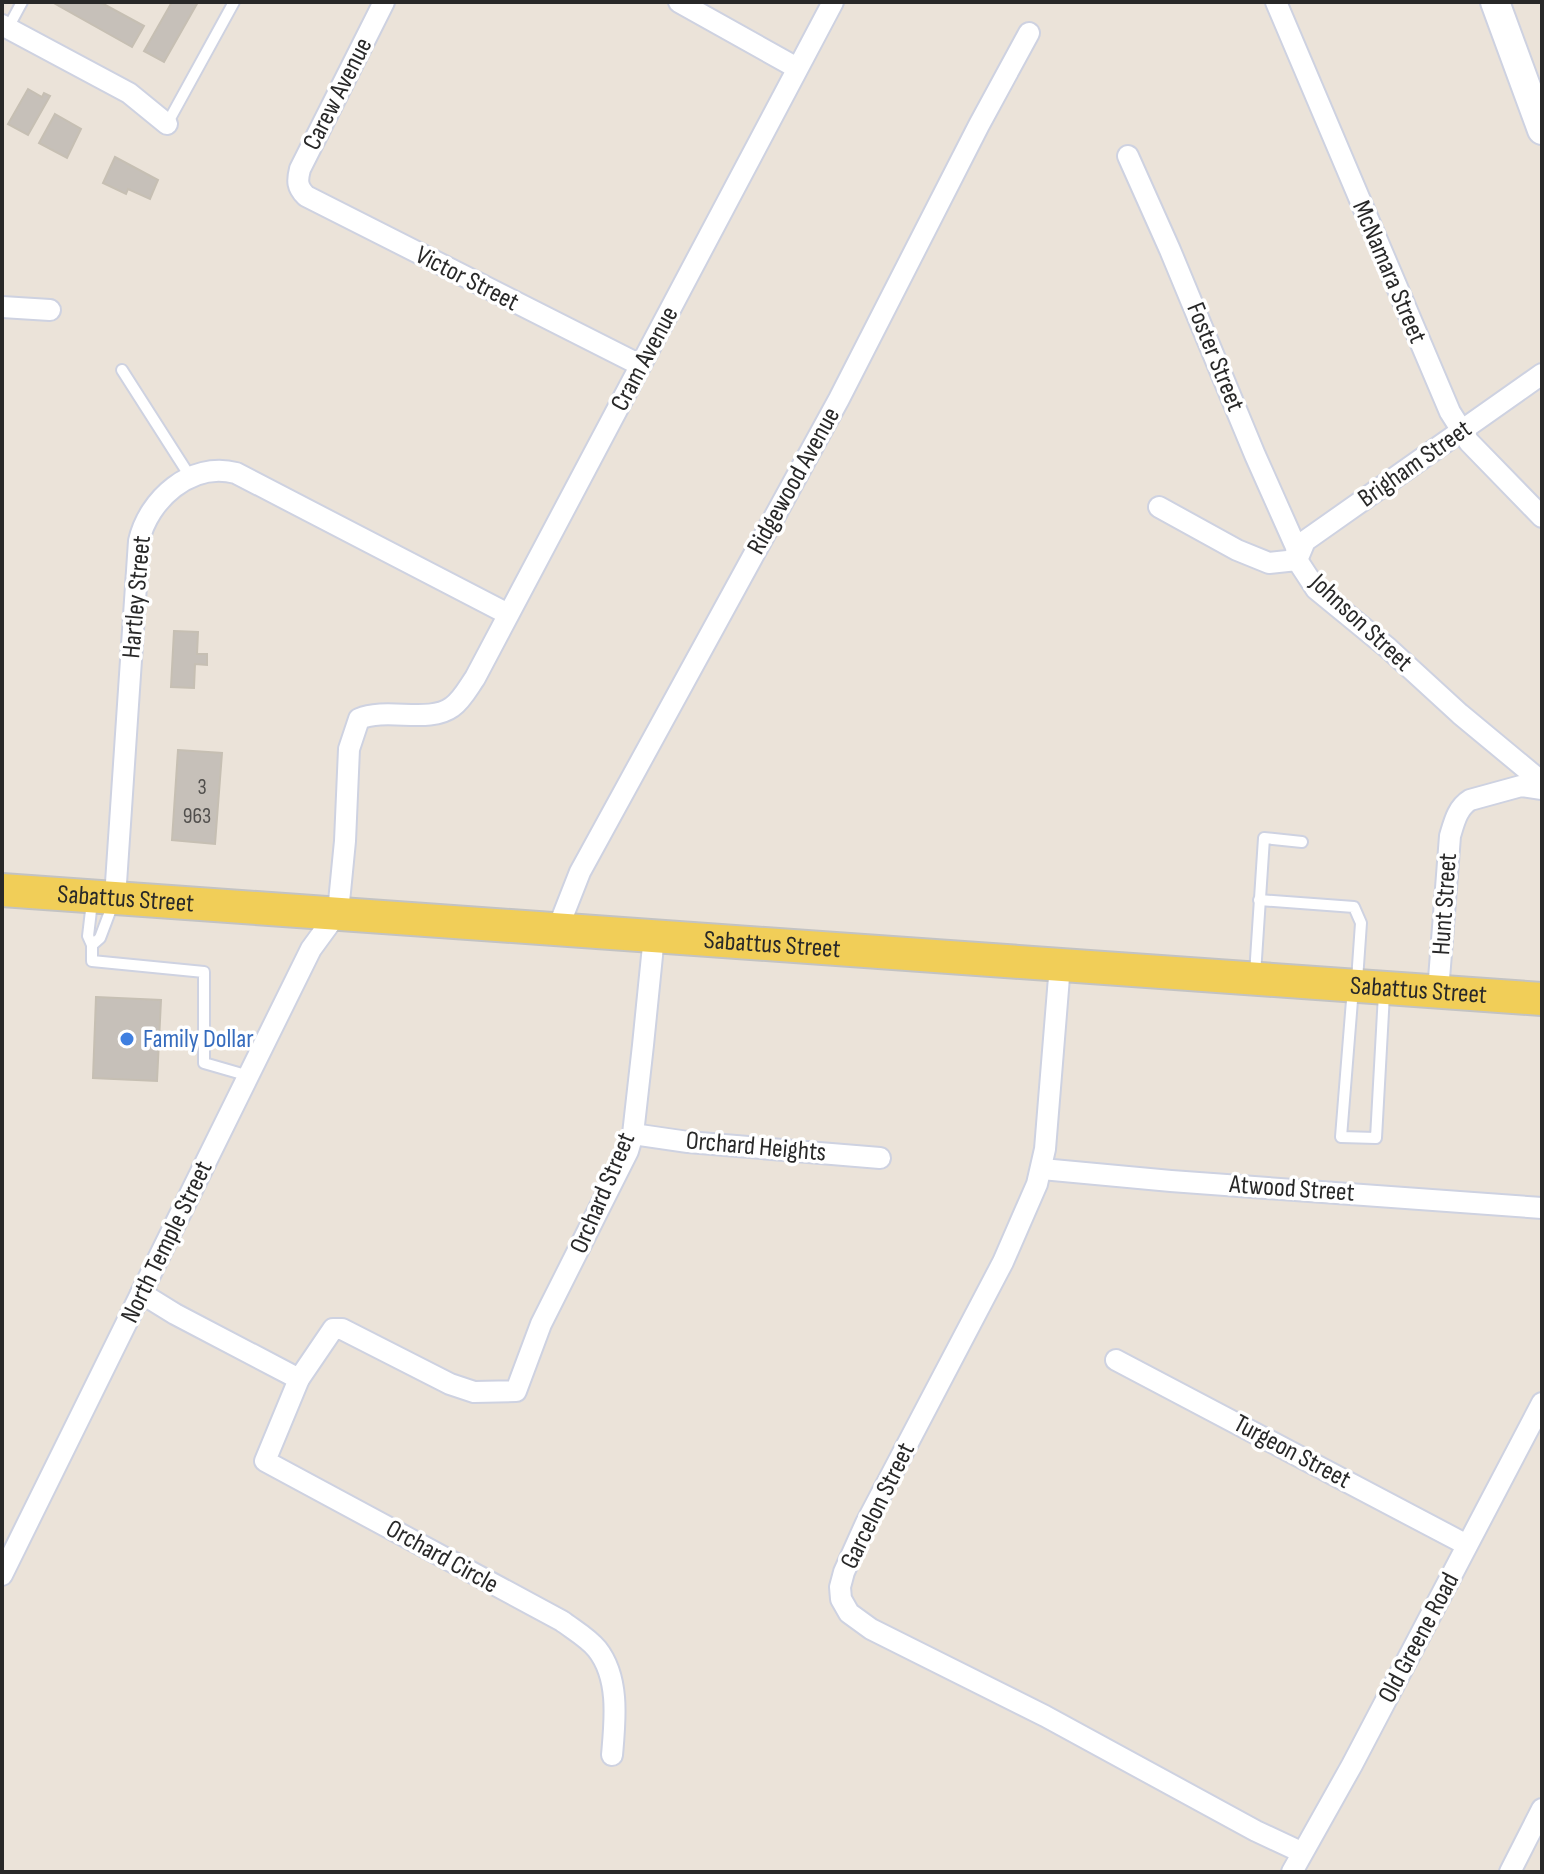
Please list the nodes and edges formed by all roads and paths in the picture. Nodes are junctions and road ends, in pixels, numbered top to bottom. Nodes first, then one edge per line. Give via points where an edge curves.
1 (22, 2) edge
2 (234, 2) edge
3 (384, 2) edge
4 (679, 2) edge
5 (833, 2) edge
6 (1276, 2) edge
7 (1495, 2) edge
8 (5, 26) edge
9 (1029, 33) dead end
10 (797, 68) junction
11 (167, 124) joint
12 (1542, 130) edge
13 (1128, 156) dead end
14 (299, 187) joint
15 (2, 307) edge
16 (50, 310) dead end
17 (640, 365) junction
18 (122, 370) dead end
19 (1542, 374) edge
20 (1461, 432) junction
21 (191, 478) junction
22 (1159, 507) dead end
23 (1542, 517) edge
24 (1297, 560) junction
25 (508, 614) junction
26 (1542, 782) edge
27 (1542, 789) edge
28 (1302, 842) dead end
29 (2, 890) edge
30 (104, 897) junction
31 (1259, 900) junction
32 (338, 912) junction
33 (558, 928) junction
34 (654, 936) junction
35 (92, 945) junction
36 (1060, 965) junction
37 (1254, 979) junction
38 (1365, 987) junction
39 (1438, 992) junction
40 (1542, 999) edge
41 (249, 1076) junction
42 (633, 1134) junction
43 (880, 1158) dead end
44 (1042, 1169) junction
45 (1542, 1208) edge
46 (141, 1293) junction
47 (1116, 1360) dead end
48 (299, 1379) junction
49 (516, 1391) joint
50 (1542, 1403) edge
51 (1467, 1545) junction
52 (2, 1575) edge
53 (612, 1755) dead end
54 (1542, 1809) edge
55 (1301, 1852) junction
56 (1292, 1872) edge
57 (1510, 1872) edge

1 - 8 lane
2 - 11 lane
3 - 14 street, Carew Avenue via 300,169
4 - 10 street
5 - 10 street, Cram Avenue
6 - 20 street, McNamara Street
7 - 12 street
8 - 11 street via 129,93
9 - 33 street, Ridgewood Avenue via 839,399 580,872
10 - 17 street, Cram Avenue
13 - 24 street, Foster Street via 1296,547
14 - 17 street, Victor Street via 306,196
15 - 16 street
17 - 25 street, Cram Avenue
18 - 21 lane
19 - 20 street, Brigham Street
20 - 23 street, McNamara Street
20 - 24 street, Brigham Street via 1305,541
21 - 25 street, Hartley Street via 236,473
21 - 30 street, Hartley Street via 171,489 149,512 139,541
22 - 24 street, Johnson Street via 1269,563
24 - 26 street, Johnson Street via 1316,589
25 - 32 street, Cram Avenue via 475,678 447,710 359,719 349,749
27 - 39 street, Hunt Street via 1521,786 1470,800 1456,816
28 - 31 lane via 1264,838
29 - 30 main road, Sabattus Street
30 - 32 main road, Sabattus Street
30 - 35 lane via 100,938
30 - 35 lane via 88,936
31 - 37 lane
31 - 38 lane via 1354,907 1361,923
32 - 33 main road, Sabattus Street
32 - 41 street, North Temple Street via 311,949
33 - 34 main road, Sabattus Street
34 - 36 main road, Sabattus Street
34 - 42 street, Orchard Street
35 - 41 lane via 92,961 204,972 204,1063
36 - 37 main road, Sabattus Street
36 - 44 street, Garcelon Street
37 - 38 main road, Sabattus Street
38 - 38 lane via 1341,1137 1376,1138
38 - 39 main road, Sabattus Street
39 - 40 main road, Sabattus Street
41 - 46 street, North Temple Street
42 - 43 street, Orchard Heights
42 - 49 street, Orchard Street via 541,1324
44 - 45 street, Atwood Street
44 - 55 street, Garcelon Street via 1003,1262 866,1523 844,1572 841,1599 849,1613 871,1629
46 - 48 street
46 - 52 street, North Temple Street
47 - 51 street, Turgeon Street
48 - 49 street, Orchard Circle via 328,1334 342,1329 450,1384 474,1392
48 - 53 street, Orchard Circle via 265,1461 562,1621 588,1640 604,1661 611,1683
50 - 51 street, Old Greene Road
51 - 55 street, Old Greene Road
54 - 57 street
55 - 56 street, Old Greene Road

